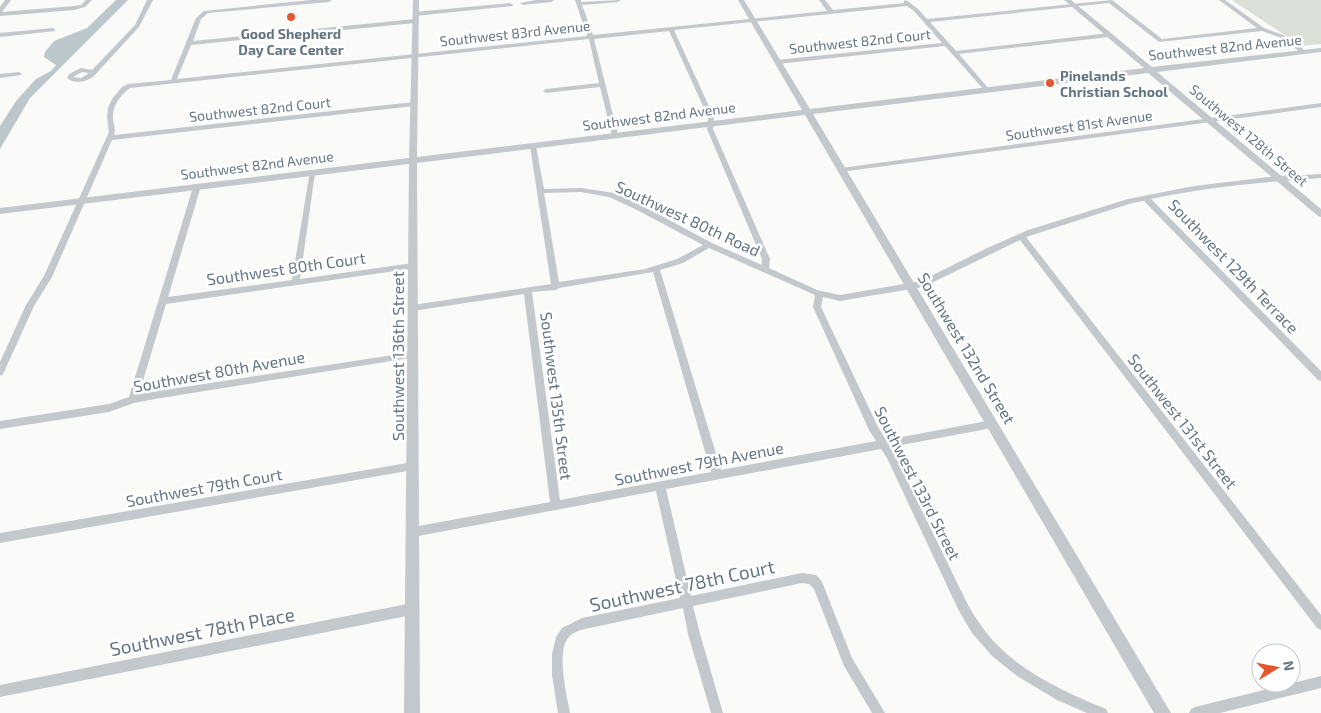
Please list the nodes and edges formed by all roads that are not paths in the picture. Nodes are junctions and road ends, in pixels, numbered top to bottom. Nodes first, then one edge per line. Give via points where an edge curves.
1 (8, 0) edge
2 (89, 0) edge
3 (150, 0) edge
4 (328, 0) edge
5 (416, 0) edge
6 (480, 0) edge
7 (551, 0) edge
8 (618, 0) edge
9 (741, 0) edge
10 (822, 0) edge
11 (1109, 0) edge
12 (1222, 0) edge
13 (578, 2) edge
14 (907, 2) edge
15 (1070, 2) edge
16 (523, 3) dead end
17 (510, 5) dead end
18 (481, 8) junction
19 (0, 12) edge
20 (831, 12) junction
21 (415, 18) junction
22 (753, 20) junction
23 (926, 21) junction
24 (672, 29) junction
25 (1262, 29) junction
26 (53, 30) dead end
27 (0, 35) edge
28 (1109, 35) junction
29 (590, 38) junction
30 (189, 43) junction
31 (946, 44) junction
32 (1321, 50) edge
33 (1302, 52) junction
34 (954, 53) junction
35 (415, 56) junction
36 (778, 62) junction
37 (1150, 70) junction
38 (92, 72) dead end
39 (20, 74) dead end
40 (0, 76) edge
41 (174, 80) junction
42 (602, 85) junction
43 (125, 88) joint
44 (987, 90) junction
45 (546, 91) dead end
46 (414, 104) junction
47 (1321, 105) edge
48 (807, 112) junction
49 (1208, 120) junction
50 (710, 124) junction
51 (614, 135) junction
52 (110, 138) junction
53 (533, 146) junction
54 (413, 160) junction
55 (841, 170) junction
56 (312, 173) junction
57 (1321, 176) edge
58 (1278, 178) junction
59 (197, 186) junction
60 (540, 191) junction
61 (1146, 198) junction
62 (82, 201) junction
63 (0, 210) edge
64 (1321, 214) edge
65 (1021, 236) junction
66 (710, 246) junction
67 (413, 266) junction
68 (656, 270) junction
69 (765, 270) junction
70 (296, 282) junction
71 (911, 286) junction
72 (556, 287) junction
73 (528, 291) junction
74 (820, 293) junction
75 (163, 301) junction
76 (413, 308) junction
77 (414, 355) junction
78 (0, 372) edge
79 (1321, 377) edge
80 (134, 399) junction
81 (992, 424) junction
82 (0, 425) edge
83 (883, 444) junction
84 (413, 466) junction
85 (717, 475) junction
86 (660, 486) junction
87 (556, 506) junction
88 (412, 532) junction
89 (0, 538) edge
90 (687, 602) junction
91 (412, 609) junction
92 (1321, 624) edge
93 (1321, 682) edge
94 (0, 690) edge
95 (412, 713) edge
96 (564, 713) edge
97 (717, 713) edge
98 (879, 713) edge
99 (1102, 713) edge
100 (1163, 713) edge
101 (1195, 713) edge

1 - 19 street
2 - 19 street via 83,6
3 - 38 street via 137,26
4 - 30 street via 206,12 199,18
5 - 21 street, Southwest 136th Street
6 - 18 street
7 - 16 street
8 - 13 street
9 - 22 street, Southwest 132nd Street
10 - 20 street
11 - 15 street
11 - 25 street via 1161,41
12 - 25 street
13 - 29 street
14 - 20 street, Southwest 83rd Avenue
14 - 23 street
15 - 23 street
15 - 28 street, Southwest 128th Street
17 - 18 street
18 - 21 street
20 - 22 street, Southwest 83rd Avenue
21 - 30 street
21 - 35 street, Southwest 136th Street
22 - 24 street, Southwest 83rd Avenue
22 - 36 street, Southwest 132nd Street
23 - 31 street
24 - 29 street, Southwest 83rd Avenue
24 - 50 street via 711,117
25 - 33 street
26 - 27 street
28 - 34 street
28 - 37 street, Southwest 128th Street
29 - 35 street, Southwest 83rd Avenue
29 - 42 street
30 - 41 street
31 - 34 street
31 - 36 street, Southwest 82nd Court
32 - 33 street, Southwest 82nd Avenue
33 - 37 street, Southwest 82nd Avenue
34 - 44 street
35 - 41 street, Southwest 83rd Avenue
35 - 46 street, Southwest 136th Street
36 - 48 street, Southwest 132nd Street
37 - 44 street, Southwest 82nd Avenue
37 - 49 street, Southwest 128th Street
39 - 40 street
41 - 43 street, Southwest 83rd Avenue
42 - 45 street
42 - 51 street
43 - 52 street via 111,111 113,129
44 - 48 street, Southwest 82nd Avenue
46 - 52 street, Southwest 82nd Court
46 - 54 street, Southwest 136th Street
47 - 49 street, Southwest 81st Avenue
48 - 50 street, Southwest 82nd Avenue
48 - 55 street, Southwest 132nd Street
49 - 55 street, Southwest 81st Avenue
49 - 58 street, Southwest 128th Street
50 - 51 street, Southwest 82nd Avenue
50 - 69 street via 766,259
51 - 53 street, Southwest 82nd Avenue
52 - 62 street
53 - 54 street, Southwest 82nd Avenue
53 - 60 street, Southwest 135th Street
54 - 56 street, Southwest 82nd Avenue
54 - 67 street, Southwest 136th Street
55 - 71 street, Southwest 132nd Street
56 - 59 street, Southwest 82nd Avenue
56 - 70 street
57 - 58 street
58 - 61 street via 1188,189
58 - 64 street, Southwest 128th Street
59 - 62 street, Southwest 82nd Avenue
59 - 75 street
60 - 66 street, Southwest 80th Road via 581,190 611,196
60 - 72 street, Southwest 135th Street
61 - 65 street
61 - 79 street, Southwest 129th Terrace
62 - 63 street, Southwest 82nd Avenue
62 - 78 street
65 - 71 street via 923,284
65 - 92 street, Southwest 131st Street
66 - 68 street
66 - 69 street, Southwest 80th Road
67 - 70 street, Southwest 80th Court
67 - 76 street, Southwest 136th Street
68 - 72 street
68 - 85 street
69 - 74 street, Southwest 80th Road
70 - 75 street, Southwest 80th Court
71 - 74 street via 846,297
71 - 81 street, Southwest 132nd Street
72 - 73 street
73 - 76 street
73 - 87 street, Southwest 135th Street
74 - 83 street, Southwest 133rd Street via 817,307
75 - 80 street
76 - 77 street, Southwest 136th Street
77 - 80 street, Southwest 80th Avenue
77 - 84 street, Southwest 136th Street
80 - 82 street, Southwest 80th Avenue via 109,408
81 - 83 street, Southwest 79th Avenue
81 - 100 street, Southwest 132nd Street
83 - 85 street, Southwest 79th Avenue
83 - 99 street, Southwest 133rd Street via 976,629 1009,662 1045,687
84 - 88 street, Southwest 136th Street
84 - 89 street, Southwest 79th Court
85 - 86 street, Southwest 79th Avenue
86 - 87 street, Southwest 79th Avenue
86 - 90 street
87 - 88 street, Southwest 79th Avenue
88 - 91 street, Southwest 136th Street
90 - 96 street, Southwest 78th Court via 578,625 562,636 558,664
90 - 97 street
90 - 98 street, Southwest 78th Court via 802,578 812,579 818,586 848,662
91 - 94 street, Southwest 78th Place
91 - 95 street, Southwest 136th Street
93 - 101 street

